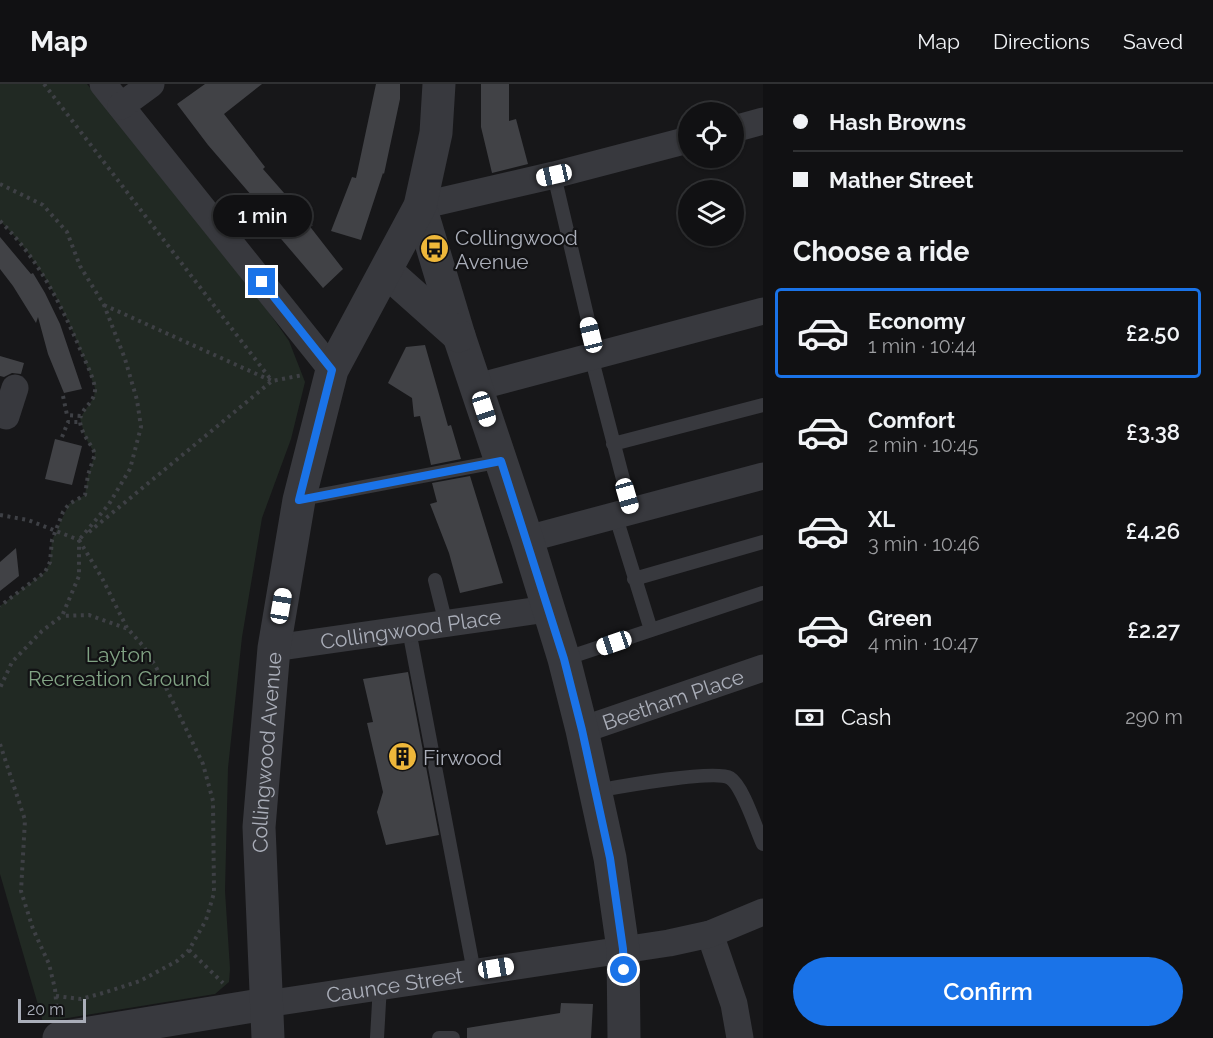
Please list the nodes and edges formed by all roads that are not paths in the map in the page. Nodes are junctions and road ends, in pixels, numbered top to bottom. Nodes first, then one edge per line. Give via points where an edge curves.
1 (103, 84) edge
2 (151, 84) edge
3 (439, 84) edge
4 (121, 106) junction
5 (763, 121) edge
6 (744, 126) edge
7 (678, 143) edge
8 (554, 175) junction
9 (420, 206) junction
10 (386, 271) junction
11 (763, 310) edge
12 (459, 336) junction
13 (593, 355) junction
14 (332, 370) junction
15 (477, 387) junction
16 (763, 405) edge
17 (613, 444) junction
18 (501, 461) junction
19 (763, 476) edge
20 (299, 500) junction
21 (623, 512) junction
22 (527, 539) junction
23 (763, 542) edge
24 (634, 579) junction
25 (435, 580) dead end
26 (763, 593) edge
27 (548, 609) junction
28 (446, 624) junction
29 (409, 630) junction
30 (651, 630) junction
31 (274, 648) junction
32 (564, 659) junction
33 (763, 668) edge
34 (582, 730) junction
35 (595, 790) junction
36 (763, 844) edge
37 (763, 912) edge
38 (710, 934) junction
39 (623, 949) junction
40 (474, 972) junction
41 (380, 985) junction
42 (257, 1005) junction
43 (59, 1038) edge
44 (268, 1038) edge
45 (376, 1038) edge
46 (438, 1038) edge
47 (453, 1038) edge
48 (624, 1038) edge
49 (740, 1038) edge

1 - 4 street
2 - 4 street
3 - 9 street via 436,133
4 - 14 street
5 - 6 street
7 - 8 street
8 - 9 street
8 - 13 lane
9 - 10 street, Collingwood Avenue
9 - 12 street
10 - 12 street
10 - 14 street, Collingwood Avenue
11 - 13 street
12 - 15 street
13 - 15 street
13 - 17 lane
14 - 20 street, Collingwood Avenue
15 - 18 street
16 - 17 lane
17 - 21 lane
18 - 20 lane
18 - 22 street
19 - 21 street
20 - 31 street, Collingwood Avenue
21 - 22 street
21 - 24 lane
22 - 27 street
23 - 24 lane
24 - 30 lane
25 - 28 lane
26 - 30 lane
27 - 28 street, Collingwood Place
27 - 32 street
28 - 29 street, Collingwood Place
29 - 31 street, Collingwood Place
29 - 40 lane
30 - 32 lane
31 - 42 street, Collingwood Avenue via 258,827
32 - 34 street
33 - 34 street, Beetham Place
34 - 35 street
35 - 36 lane via 704,776 731,778
35 - 39 street
37 - 38 street, Caunce Street
38 - 39 street, Caunce Street
38 - 49 street via 734,1004
39 - 40 street, Caunce Street
39 - 48 street
40 - 41 street, Caunce Street
41 - 42 street, Caunce Street
41 - 45 lane
42 - 43 street, Caunce Street
42 - 44 street, Collingwood Avenue
46 - 47 lane

